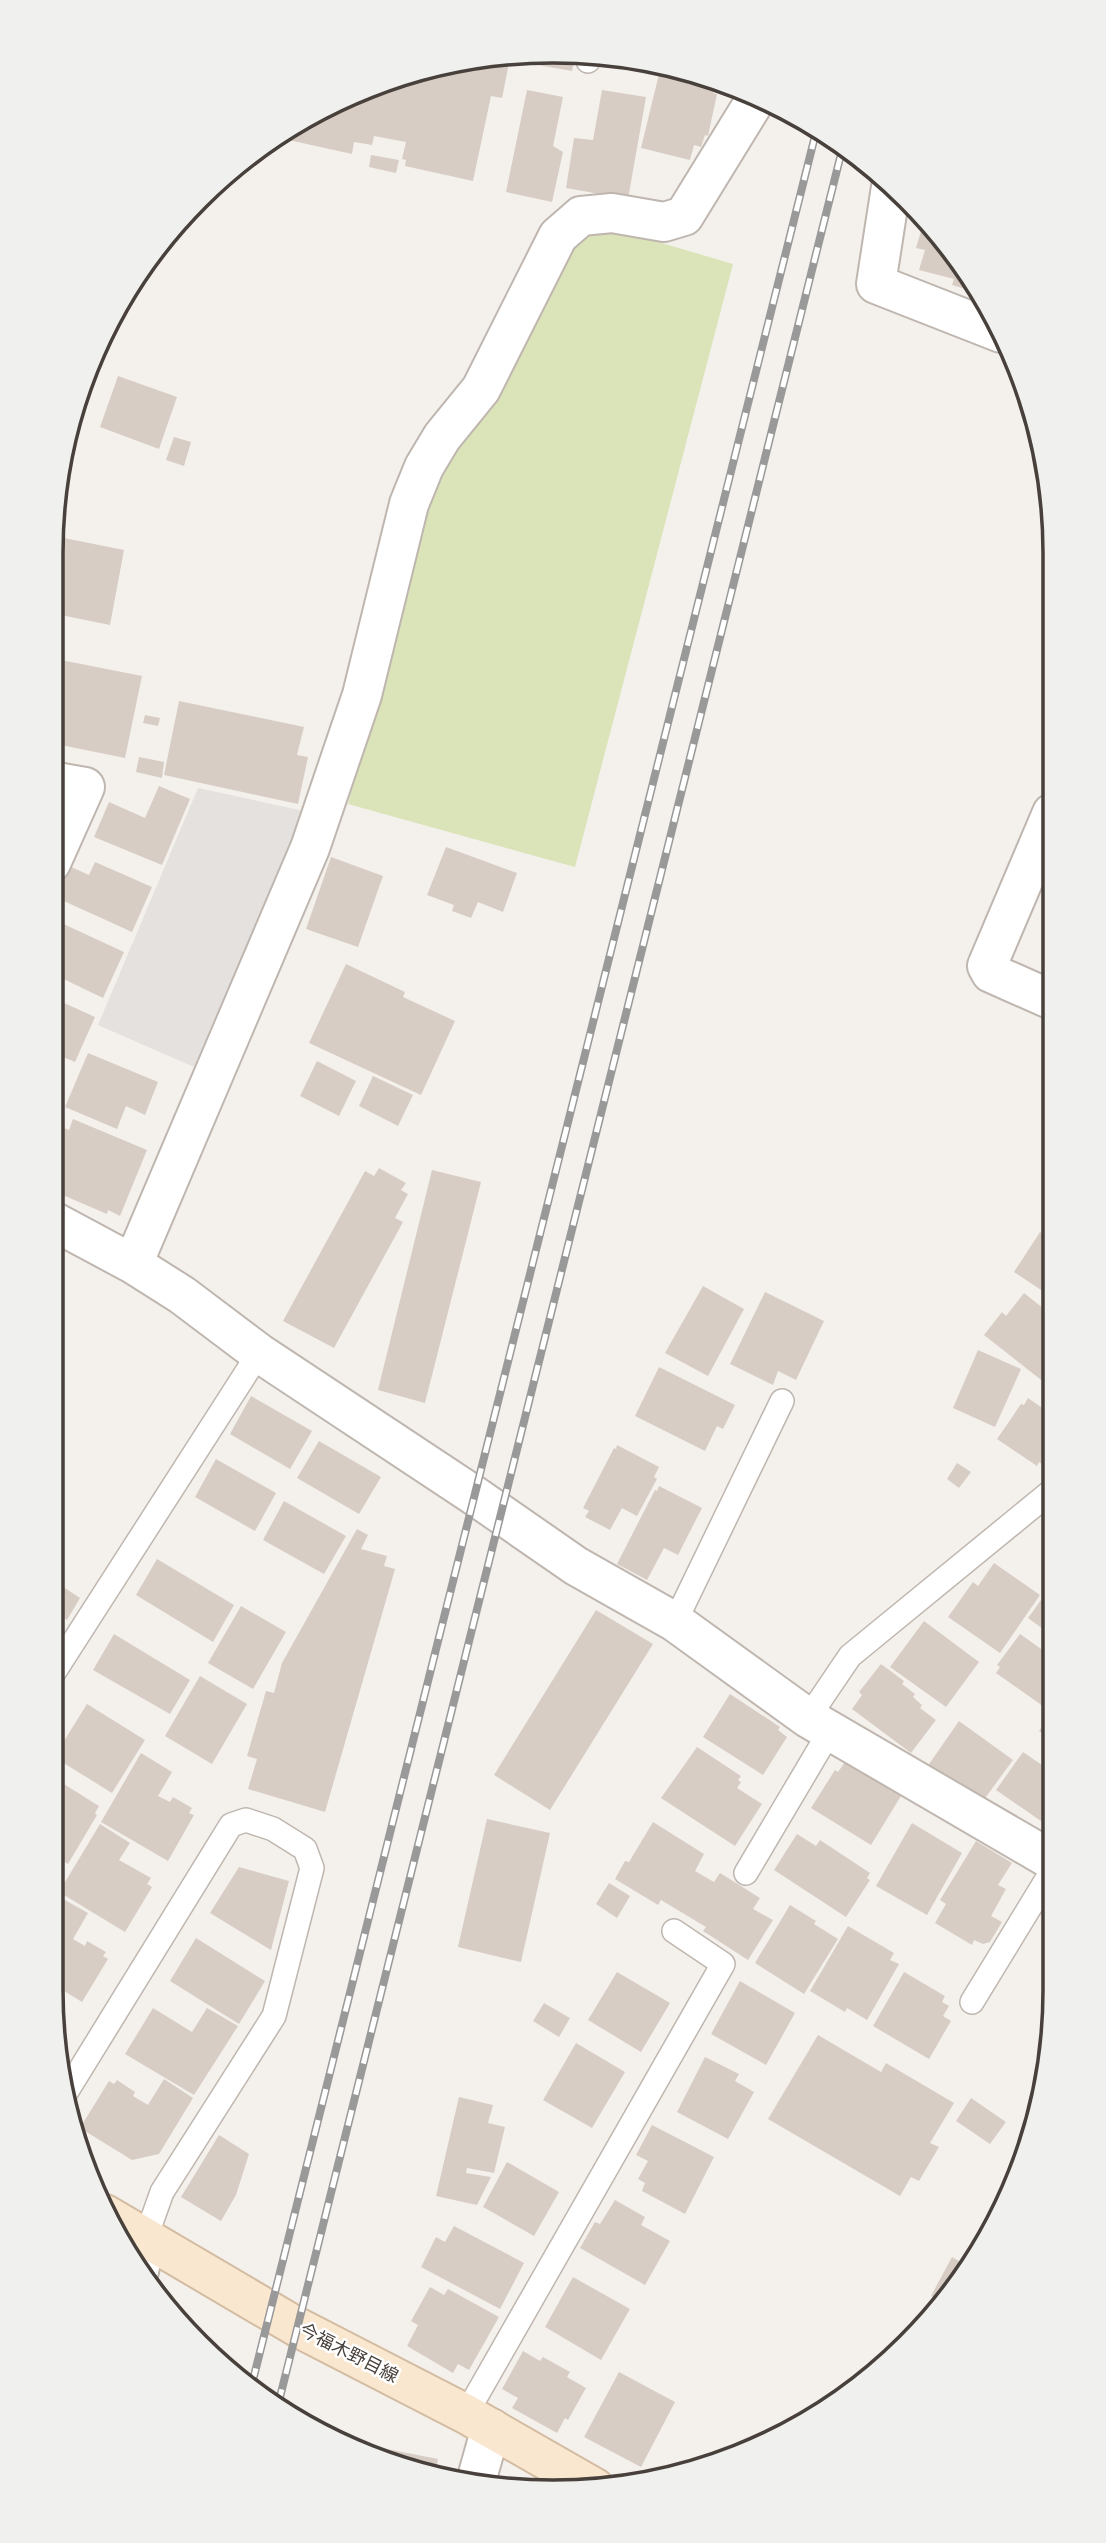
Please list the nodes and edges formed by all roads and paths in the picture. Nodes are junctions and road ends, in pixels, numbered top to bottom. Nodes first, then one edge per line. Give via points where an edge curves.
1 (752, 105) edge
2 (889, 198) edge
3 (988, 328) edge
4 (63, 783) edge
5 (1043, 835) edge
6 (63, 836) edge
7 (1043, 996) edge
8 (63, 1226) edge
9 (133, 1264) junction
10 (259, 1353) junction
11 (782, 1401) dead end
12 (1043, 1498) edge
13 (675, 1622) junction
14 (63, 1658) edge
15 (819, 1724) junction
16 (1043, 1851) edge
17 (746, 1873) dead end
18 (1043, 1875) edge
19 (674, 1931) dead end
20 (972, 2003) dead end
21 (72, 2085) edge
22 (143, 2254) edge
23 (478, 2421) junction
24 (476, 2474) edge
25 (580, 2479) edge

1 - 9 street via 684,216 664,222 612,213 582,216 558,236 481,388 424,467 409,504 362,695 310,848
2 - 3 street via 876,284
4 - 6 street via 85,787
5 - 7 street via 987,966 991,973
8 - 9 street
9 - 10 street
10 - 13 street via 576,1566
10 - 14 lane
11 - 13 lane
12 - 15 lane via 850,1656
13 - 15 street
15 - 16 street
15 - 17 lane
18 - 20 lane
19 - 23 lane via 723,1964
21 - 22 lane via 231,1825 246,1820 273,1829 305,1849 312,1868 274,2016 162,2192
22 - 23 main road, 今福木野目線
23 - 24 street
23 - 25 main road, 今福木野目線

